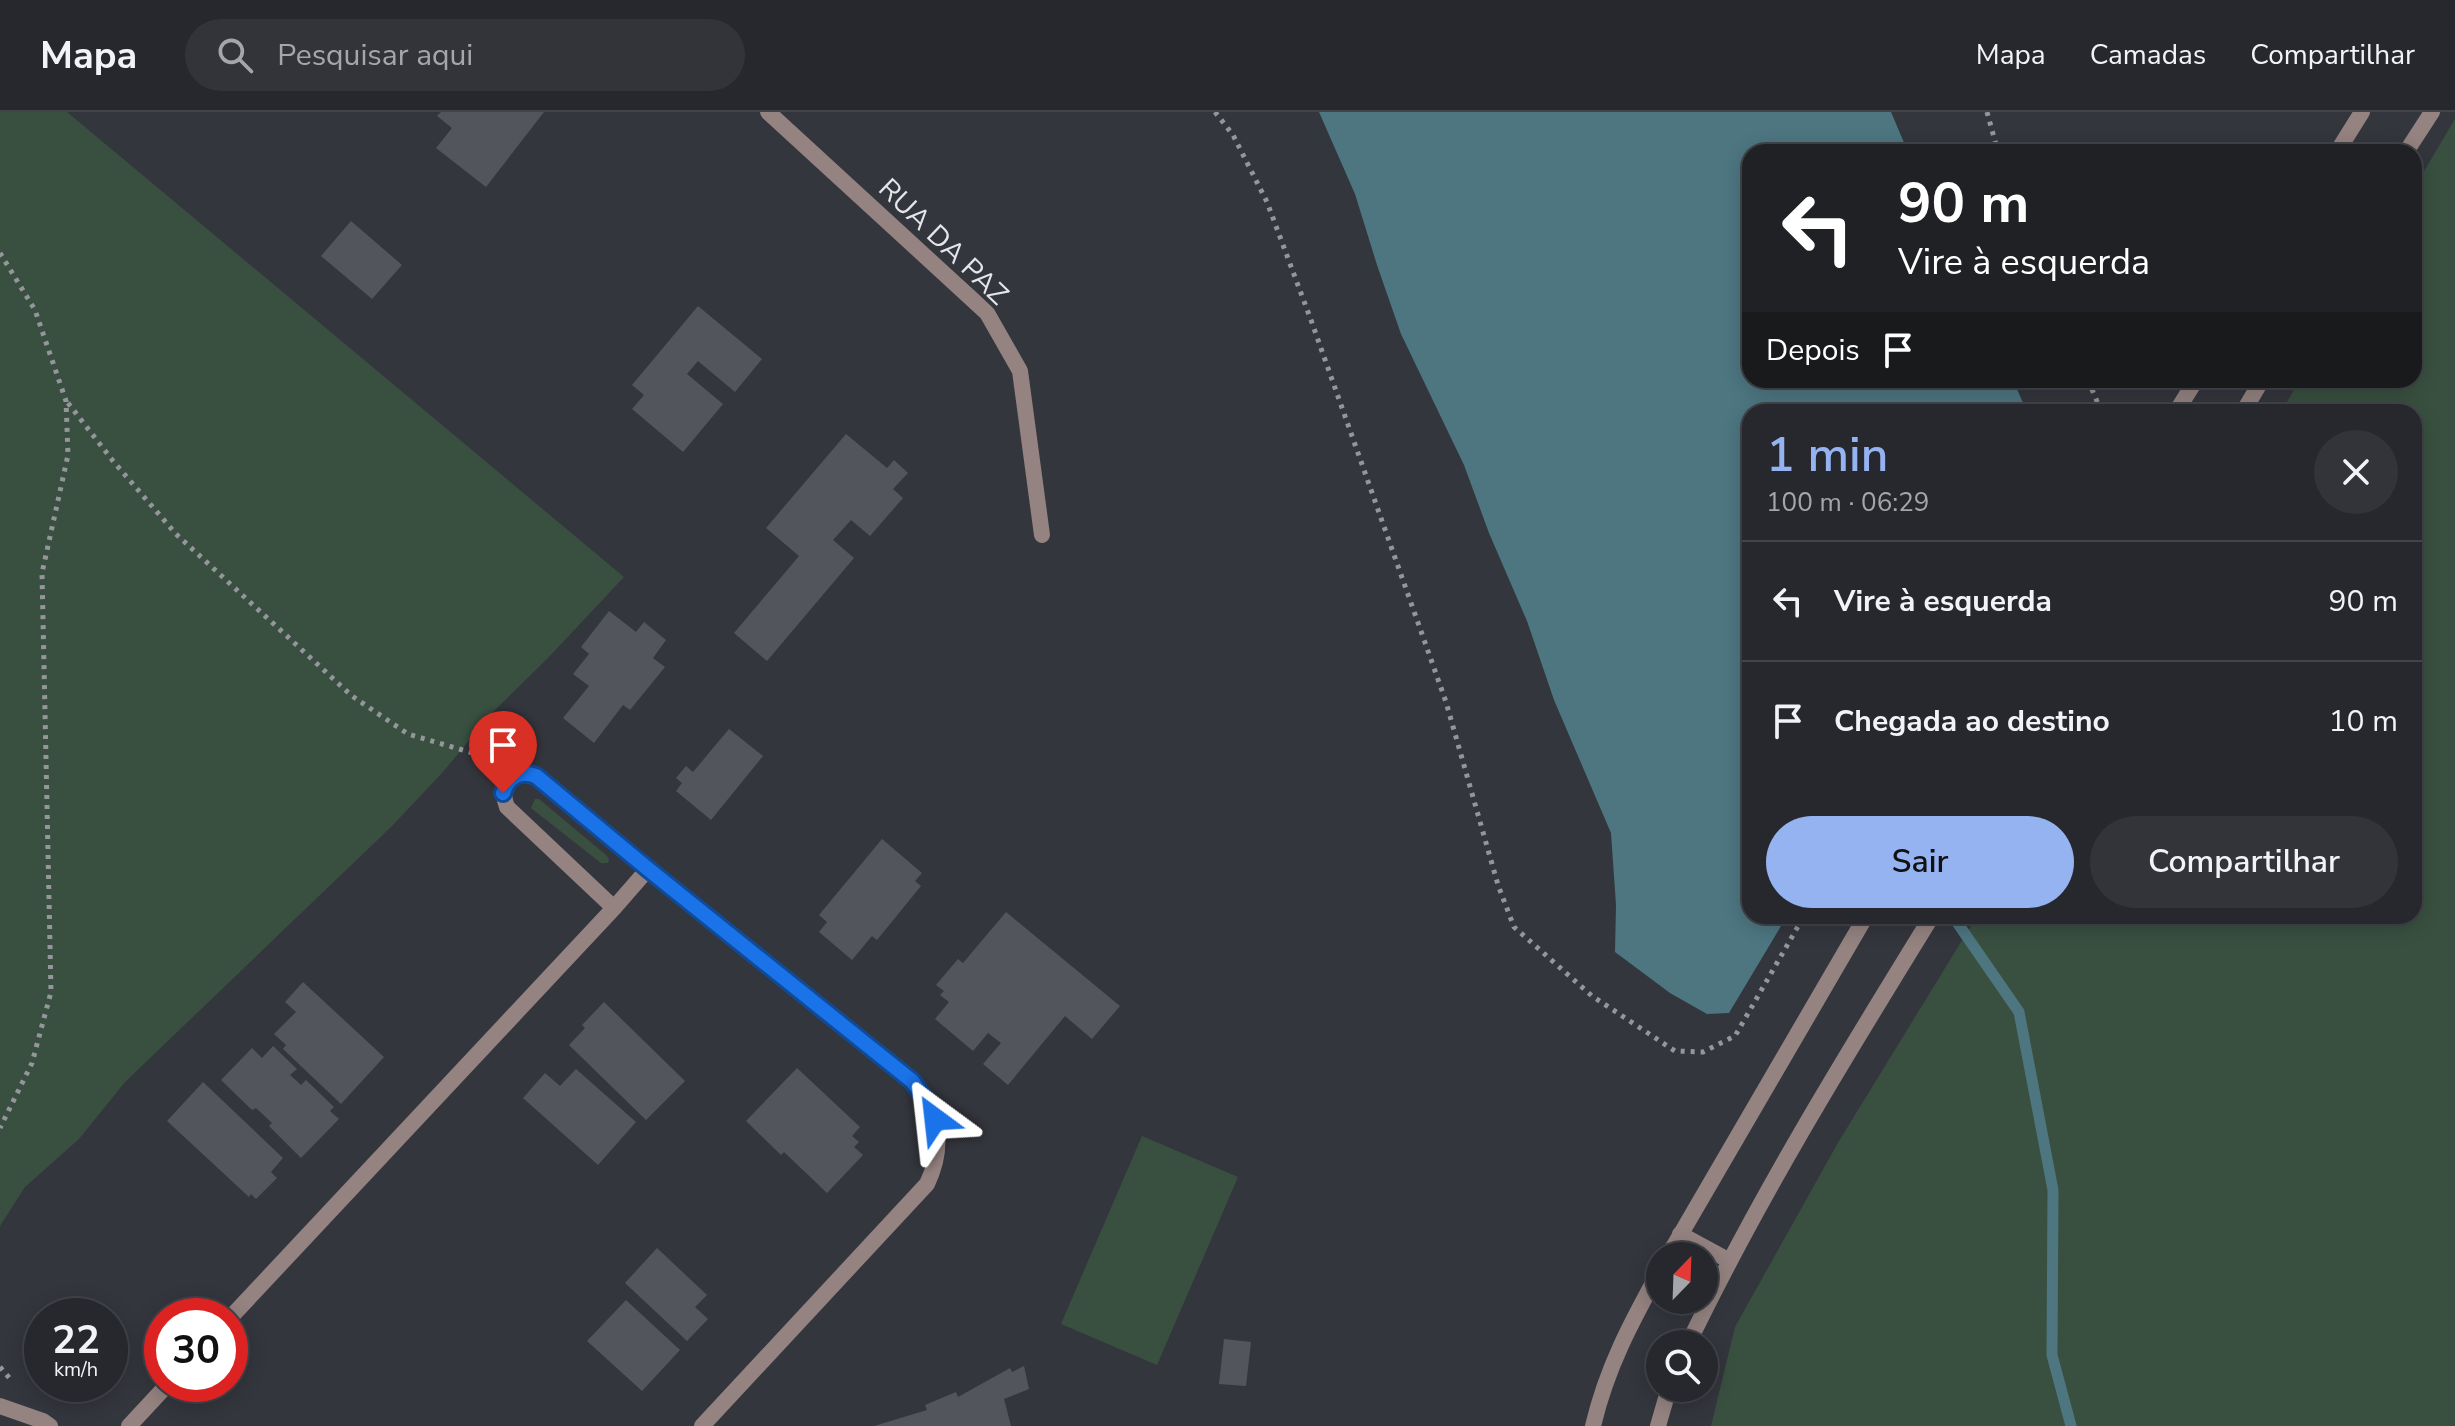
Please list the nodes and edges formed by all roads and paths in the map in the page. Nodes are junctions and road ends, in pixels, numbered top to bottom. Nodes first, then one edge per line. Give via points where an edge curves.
1 (768, 112) edge
2 (1215, 112) edge
3 (1987, 112) edge
4 (2362, 112) edge
5 (2432, 112) edge
6 (1996, 144) edge
7 (2342, 144) edge
8 (2411, 144) edge
9 (0, 253) edge
10 (66, 401) junction
11 (1042, 535) dead end
12 (483, 756) dead end
13 (648, 869) junction
14 (614, 908) junction
15 (1799, 924) edge
16 (1861, 924) edge
17 (1927, 924) edge
18 (0, 1128) edge
19 (1680, 1234) junction
20 (1676, 1242) edge
21 (1728, 1260) junction
22 (1646, 1296) edge
23 (248, 1299) edge
24 (1695, 1330) edge
25 (151, 1402) edge
26 (1665, 1402) edge
27 (0, 1406) edge
28 (50, 1426) edge
29 (129, 1426) edge
30 (702, 1426) edge
31 (1593, 1426) edge
32 (1658, 1426) edge

1 - 11 street, RUA DA PAZ via 987,313 1020,371
2 - 15 path via 1233,135 1267,202 1316,334 1446,702 1514,927 1592,996 1675,1051 1703,1052 1735,1036
3 - 6 path
4 - 7 street
5 - 8 street
9 - 10 path via 35,310
10 - 12 path via 176,534 352,696 408,734
10 - 18 path via 68,455 42,573 51,992 32,1063
13 - 14 street
13 - 14 street via 536,776 515,775 505,786 507,807
13 - 30 street via 912,1081 935,1119 937,1138 938,1156 927,1184
14 - 23 street
16 - 19 street
17 - 21 street
19 - 20 street
19 - 21 street
21 - 24 street
22 - 31 street via 1602,1386
25 - 29 street
26 - 32 street
27 - 28 street

